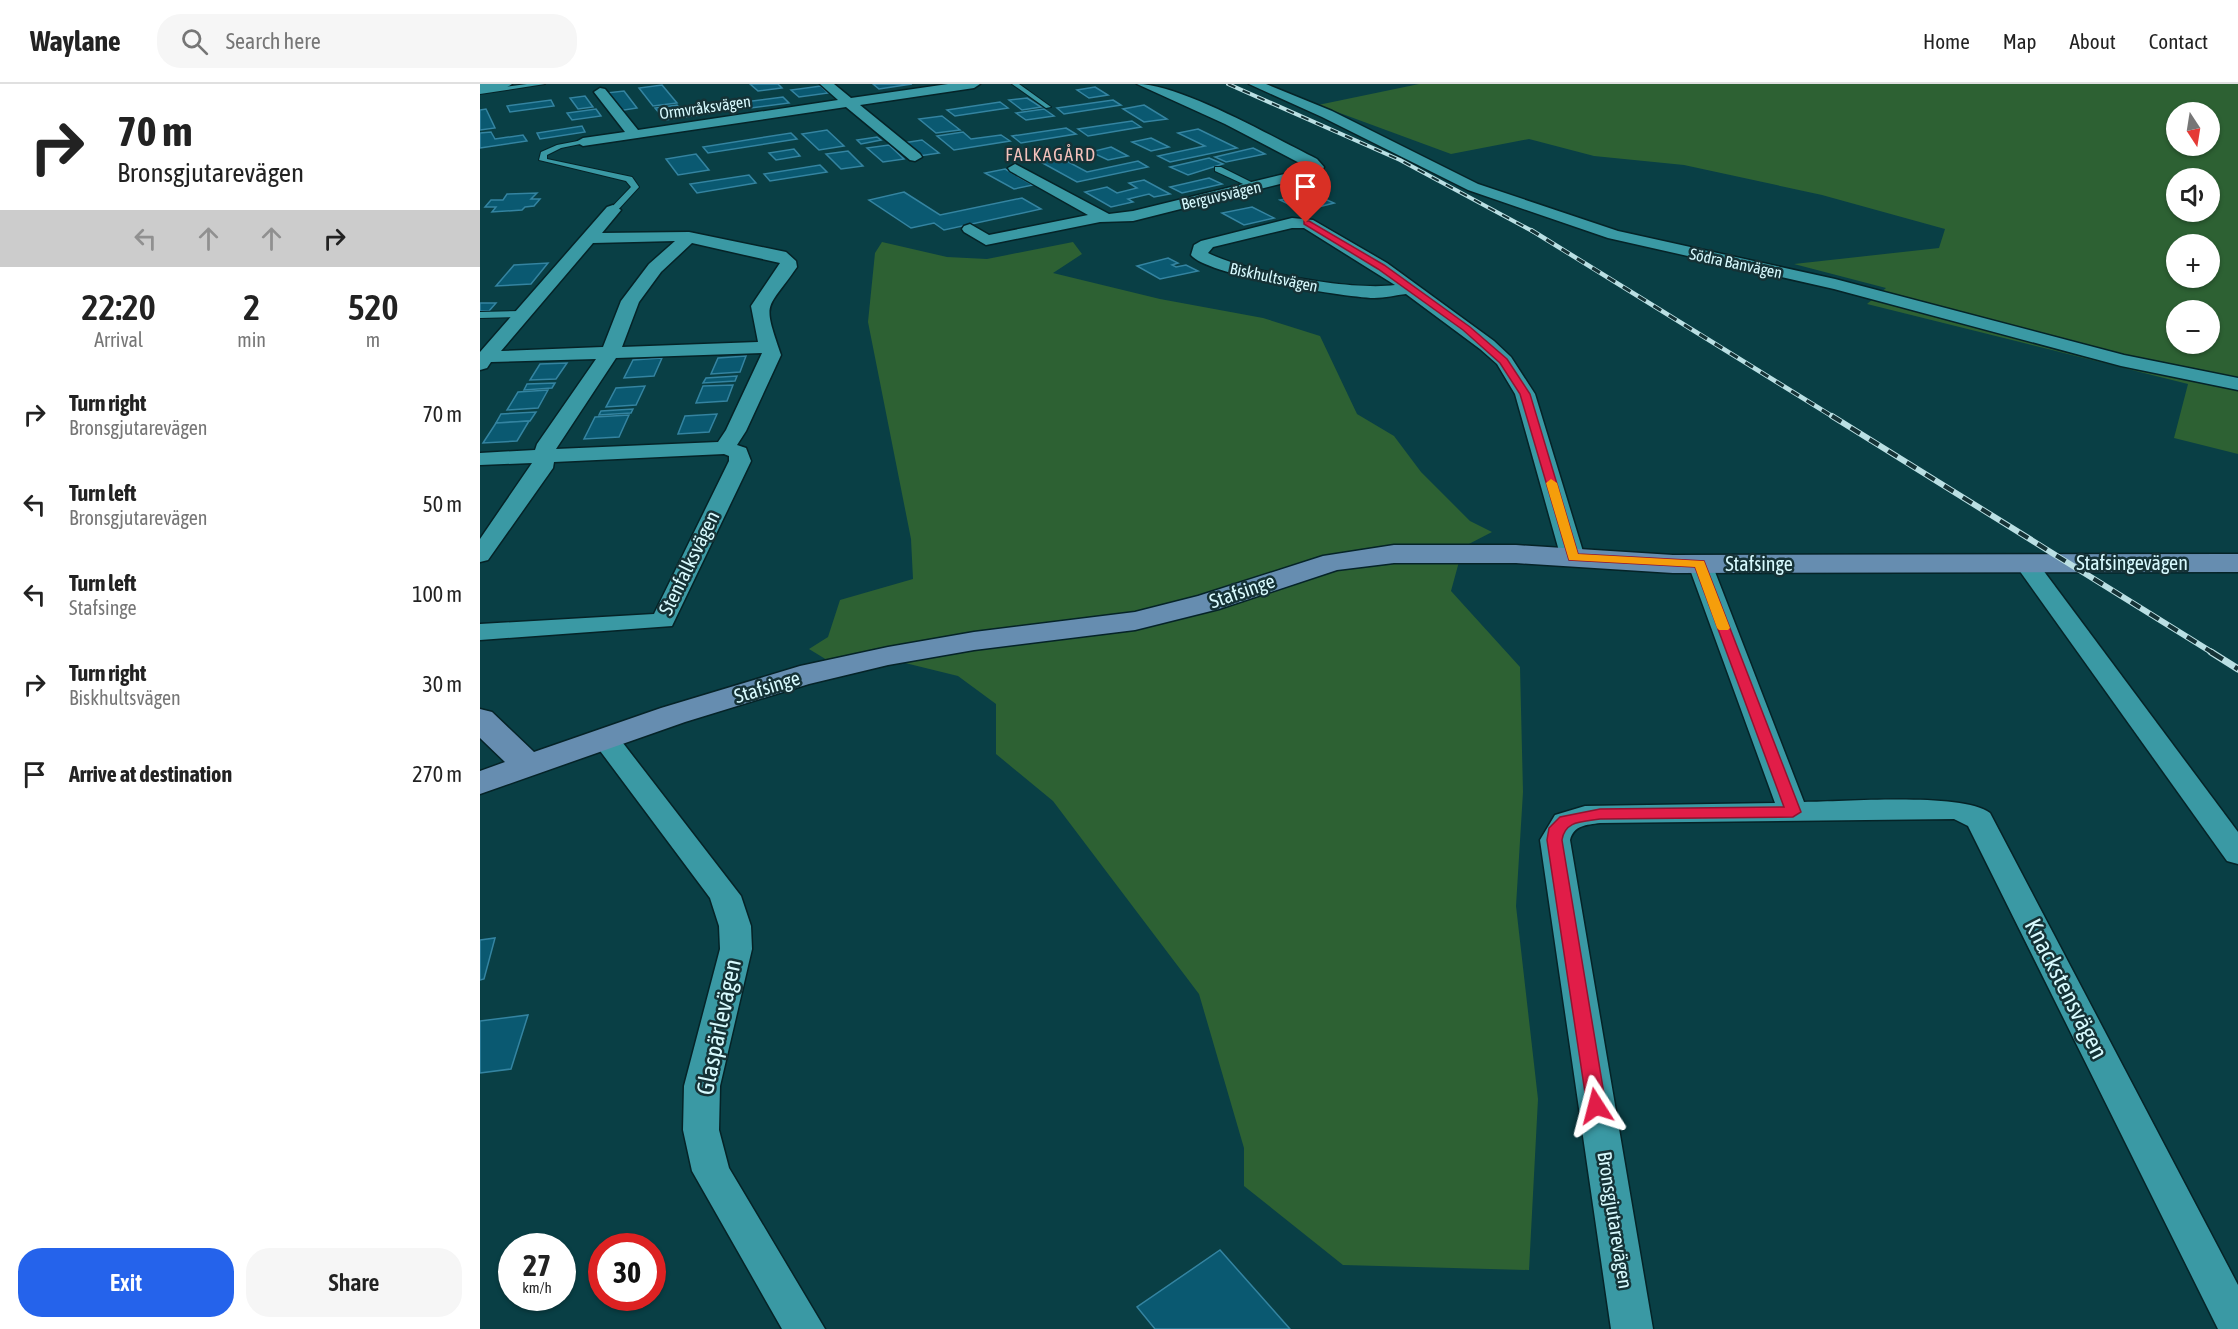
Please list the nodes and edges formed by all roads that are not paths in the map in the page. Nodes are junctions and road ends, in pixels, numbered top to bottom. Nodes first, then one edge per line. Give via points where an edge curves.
1 (506, 84) edge
2 (542, 84) edge
3 (826, 84) edge
4 (974, 84) edge
5 (1016, 84) edge
6 (1143, 84) edge
7 (1255, 84) edge
8 (480, 87) edge
9 (480, 92) edge
10 (600, 93) dead end
11 (847, 103) junction
12 (1048, 107) dead end
13 (634, 134) junction
14 (583, 142) joint
15 (915, 157) dead end
16 (1015, 168) dead end
17 (1218, 169) dead end
18 (1257, 187) junction
19 (613, 210) joint
20 (1103, 217) junction
21 (970, 229) dead end
22 (689, 237) junction
23 (587, 238) junction
24 (1410, 288) junction
25 (523, 314) junction
26 (480, 315) edge
27 (770, 347) junction
28 (610, 354) junction
29 (483, 360) edge
30 (2238, 384) edge
31 (724, 448) junction
32 (542, 457) junction
33 (480, 459) edge
34 (480, 555) edge
35 (1573, 558) junction
36 (2026, 563) junction
37 (2238, 563) edge
38 (1700, 564) junction
39 (480, 632) edge
40 (480, 719) edge
41 (606, 740) junction
42 (529, 766) junction
43 (480, 783) edge
44 (1793, 812) junction
45 (2238, 854) edge
46 (2238, 1326) edge
47 (804, 1329) edge
48 (1632, 1329) edge

1 - 8 street
2 - 9 lane
3 - 11 street
4 - 11 street, Ormvråksvägen
5 - 12 lane
6 - 18 street, Berguvsvägen via 1230,122 1317,167 1306,175
7 - 30 street, Södra Banvägen via 1327,114 1473,187 1614,235 1835,284 2121,360
10 - 13 street
11 - 13 street, Ormvråksvägen
11 - 15 street
13 - 14 street, Ormvråksvägen
14 - 19 lane via 559,146 544,154 543,160 629,179 635,187
16 - 20 street
17 - 18 lane
18 - 20 street, Berguvsvägen via 1133,216
19 - 23 street
20 - 21 street, Berguvsvägen via 986,240
22 - 23 street
22 - 27 street via 788,261 789,267 768,288 760,306 758,317
22 - 28 street via 655,267 630,301
23 - 25 street
24 - 24 street, Biskhultsvägen via 1306,223 1292,223 1200,248 1199,255 1221,266 1344,291 1377,293
24 - 35 street, Biskhultsvägen via 1487,345 1515,376 1525,394
25 - 26 lane
25 - 29 street
27 - 28 street
27 - 31 street via 772,355
28 - 29 street
28 - 32 street
31 - 32 street
31 - 39 street, Stenfalksvägen via 739,452 740,461 663,621
32 - 33 street
32 - 34 street via 542,468
35 - 38 street, Stafsinge
35 - 41 street, Stafsinge via 1394,554 1333,562 1208,603 1136,621 974,641 800,676
36 - 37 street, Stafsingevägen
36 - 38 street, Stafsinge
36 - 45 street
38 - 44 street
40 - 42 street
41 - 42 street, Stafsinge
41 - 47 street, Glaspärlevägen via 725,896 735,926 736,949 702,1086 701,1130 711,1171
42 - 43 street, Stafsinge
44 - 46 street, Knackstensvägen via 1954,810 1980,820
44 - 48 street, Bronsgjutarevägen via 1600,814 1565,820 1557,828 1555,840

